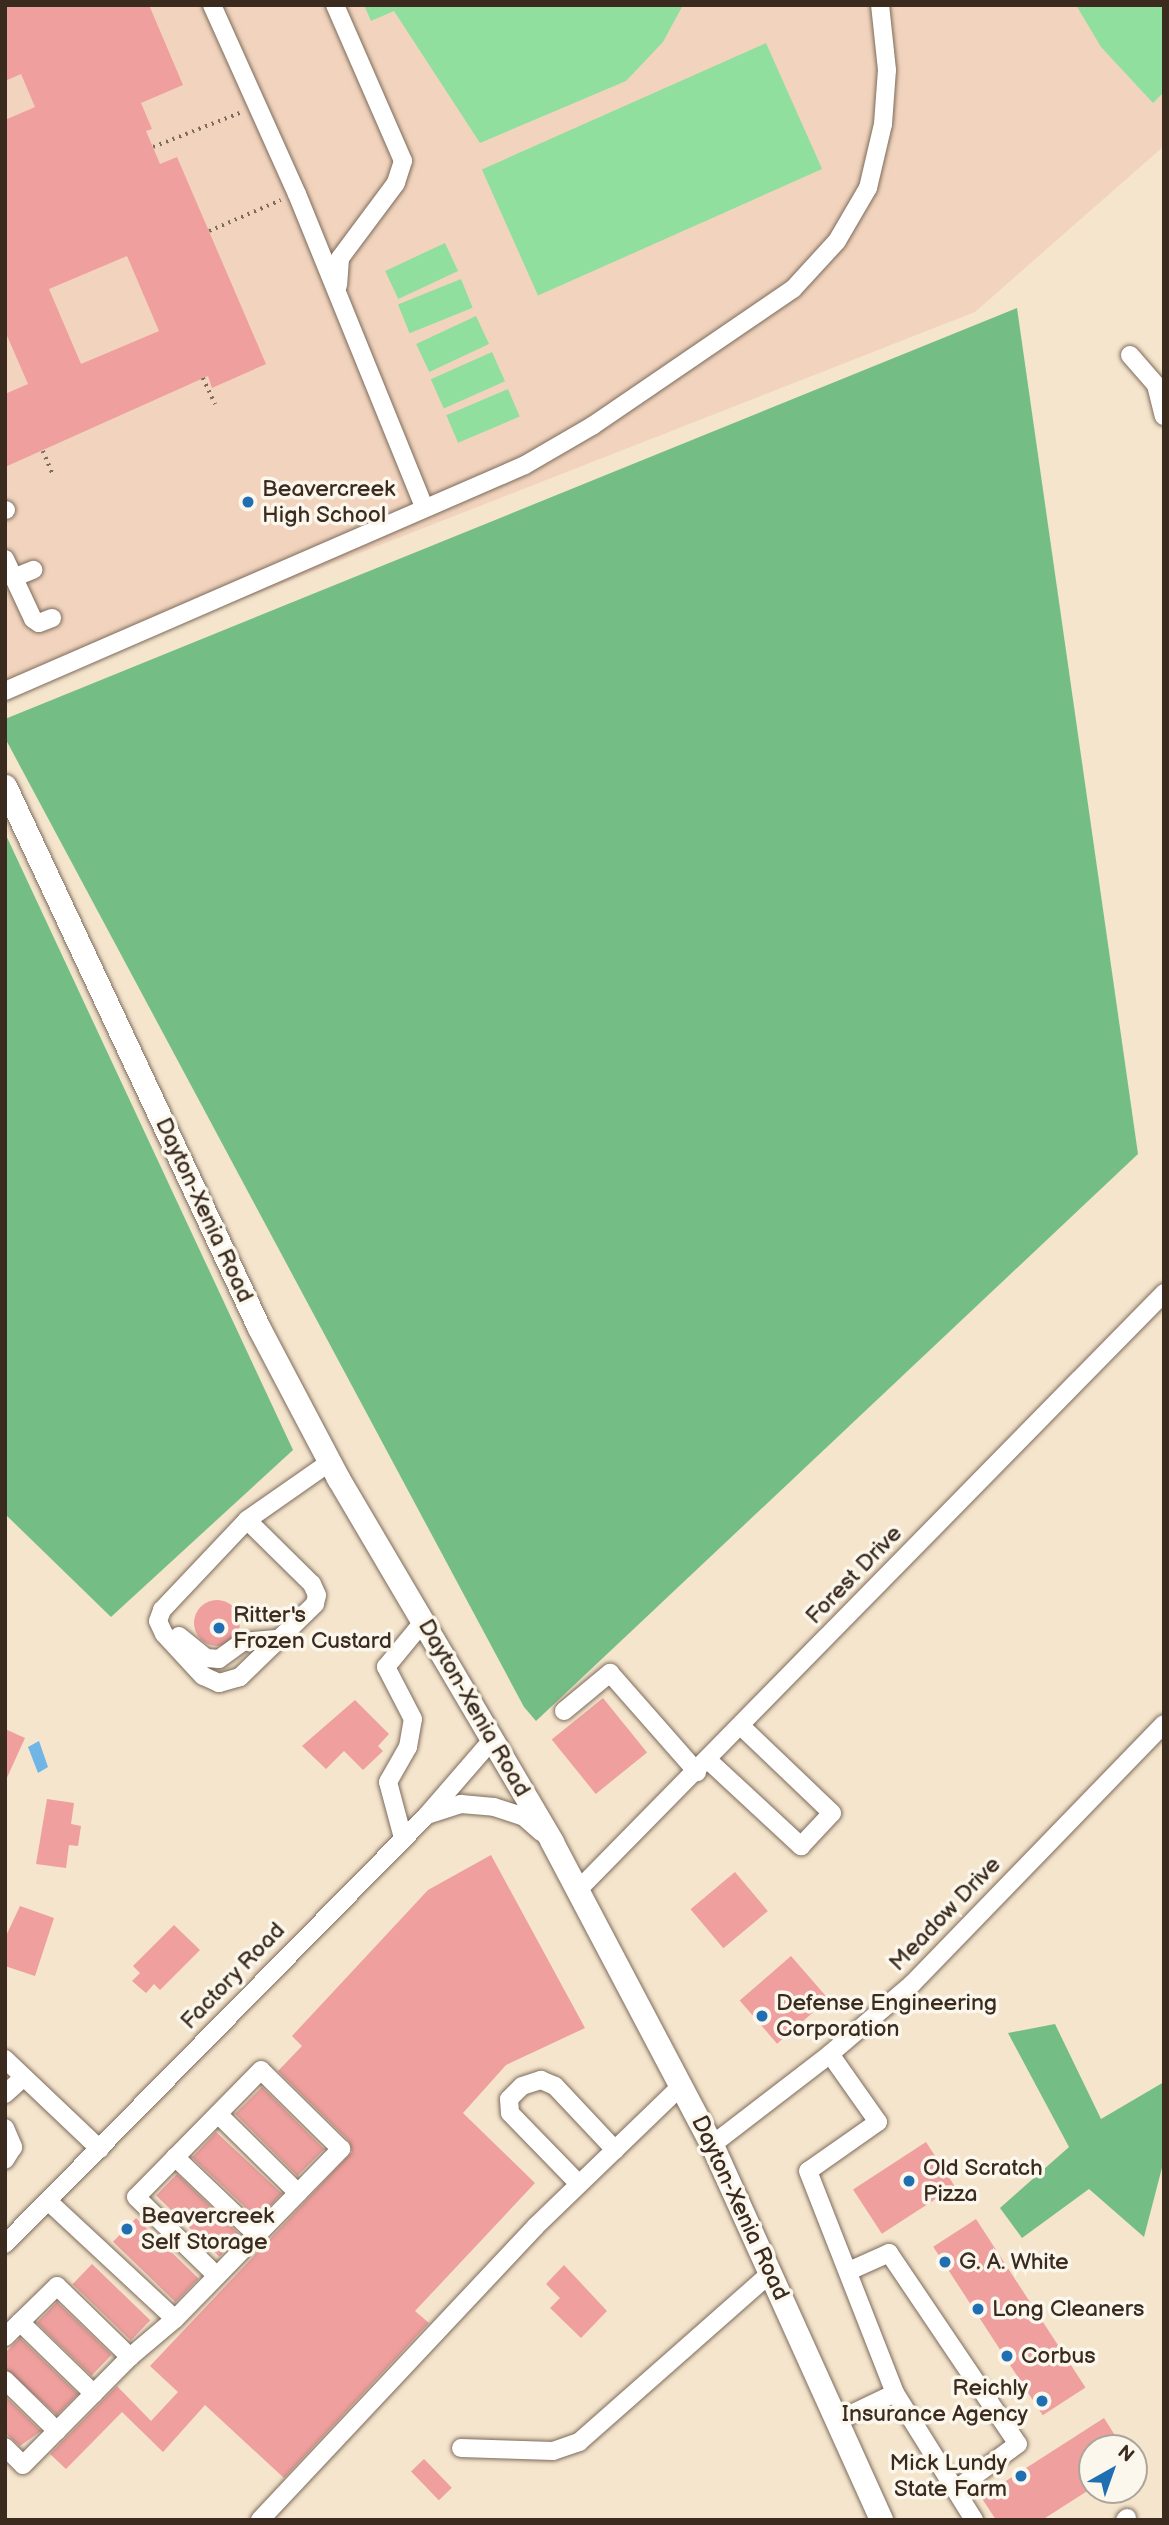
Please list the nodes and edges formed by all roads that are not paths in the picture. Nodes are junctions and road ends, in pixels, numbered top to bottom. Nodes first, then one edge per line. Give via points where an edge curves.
1 (212, 5) edge
2 (335, 5) edge
3 (880, 5) edge
4 (338, 292) junction
5 (1130, 355) dead end
6 (1164, 416) edge
7 (424, 507) junction
8 (5, 559) edge
9 (33, 570) dead end
10 (13, 578) junction
11 (52, 618) dead end
12 (5, 691) edge
13 (5, 786) edge
14 (1164, 1293) edge
15 (330, 1462) junction
16 (247, 1520) junction
17 (162, 1610) junction
18 (423, 1622) junction
19 (279, 1639) junction
20 (564, 1711) dead end
21 (1164, 1724) edge
22 (741, 1726) junction
23 (492, 1741) junction
24 (702, 1766) junction
25 (428, 1815) junction
26 (403, 1838) junction
27 (552, 1842) junction
28 (578, 1890) junction
29 (831, 2054) junction
30 (5, 2059) edge
31 (24, 2077) junction
32 (681, 2086) junction
33 (5, 2094) edge
34 (218, 2114) junction
35 (5, 2127) edge
36 (712, 2145) junction
37 (100, 2149) junction
38 (615, 2150) junction
39 (175, 2157) junction
40 (5, 2160) edge
41 (579, 2184) junction
42 (298, 2193) junction
43 (48, 2200) junction
44 (257, 2235) junction
45 (6, 2242) edge
46 (849, 2272) junction
47 (771, 2273) junction
48 (217, 2276) junction
49 (176, 2319) junction
50 (20, 2322) junction
51 (5, 2337) edge
52 (130, 2357) junction
53 (5, 2379) edge
54 (94, 2393) junction
55 (895, 2393) junction
56 (839, 2420) junction
57 (57, 2431) junction
58 (5, 2447) edge
59 (461, 2448) dead end
60 (955, 2490) junction
61 (260, 2520) edge
62 (881, 2520) edge
63 (974, 2520) edge

1 - 4 street
2 - 4 street via 403,161 396,183 340,258
3 - 7 street via 887,70 883,124 868,188 836,241 793,289 592,426 526,465
4 - 7 street via 381,424
5 - 6 street via 1156,385
7 - 12 street
8 - 10 street
9 - 10 street
10 - 11 street via 33,619 40,623
13 - 15 main road, Dayton-Xenia Road via 259,1328
14 - 22 street, Forest Drive
15 - 16 street
15 - 18 main road, Dayton-Xenia Road
16 - 17 street
16 - 19 street via 312,1584 317,1595 315,1604
17 - 19 street via 168,1625 205,1658 219,1659 243,1642
17 - 19 street via 158,1620 164,1634 204,1676 219,1683 240,1677
18 - 23 main road, Dayton-Xenia Road
18 - 26 street via 386,1667 413,1719 408,1747 388,1782
20 - 24 street via 610,1673
21 - 29 street, Meadow Drive via 912,1984
22 - 24 street, Forest Drive
22 - 24 street via 832,1812 801,1846
23 - 25 street, Factory Road
23 - 27 main road, Dayton-Xenia Road
24 - 28 street, Forest Drive
25 - 26 street, Factory Road
25 - 27 street via 461,1804 494,1807 524,1816
26 - 37 street, Factory Road
27 - 28 main road, Dayton-Xenia Road
28 - 32 main road, Dayton-Xenia Road
29 - 36 street, Meadow Drive
29 - 46 street via 878,2122 808,2171
30 - 31 street
31 - 33 street
31 - 37 street
32 - 36 main road, Dayton-Xenia Road
32 - 38 street
34 - 39 street
34 - 42 street
34 - 42 street via 261,2070 341,2149
35 - 40 street via 13,2147
36 - 47 main road, Dayton-Xenia Road
37 - 43 street, Factory Road
38 - 41 street
38 - 41 street via 555,2086 541,2080 522,2085 509,2099 510,2113
39 - 44 street
39 - 48 street via 136,2197
41 - 61 street
42 - 44 street
43 - 45 street, Factory Road
43 - 49 street
44 - 48 street
46 - 55 street
46 - 60 street via 889,2253 1017,2444
47 - 56 main road, Dayton-Xenia Road
47 - 59 street via 579,2442 553,2451
48 - 49 street
49 - 52 street
50 - 51 street
50 - 52 street via 57,2286
50 - 54 street
52 - 54 street
53 - 57 street
54 - 57 street
55 - 56 street
55 - 60 street
56 - 62 main road, Dayton-Xenia Road
57 - 58 street via 23,2465
60 - 63 street

